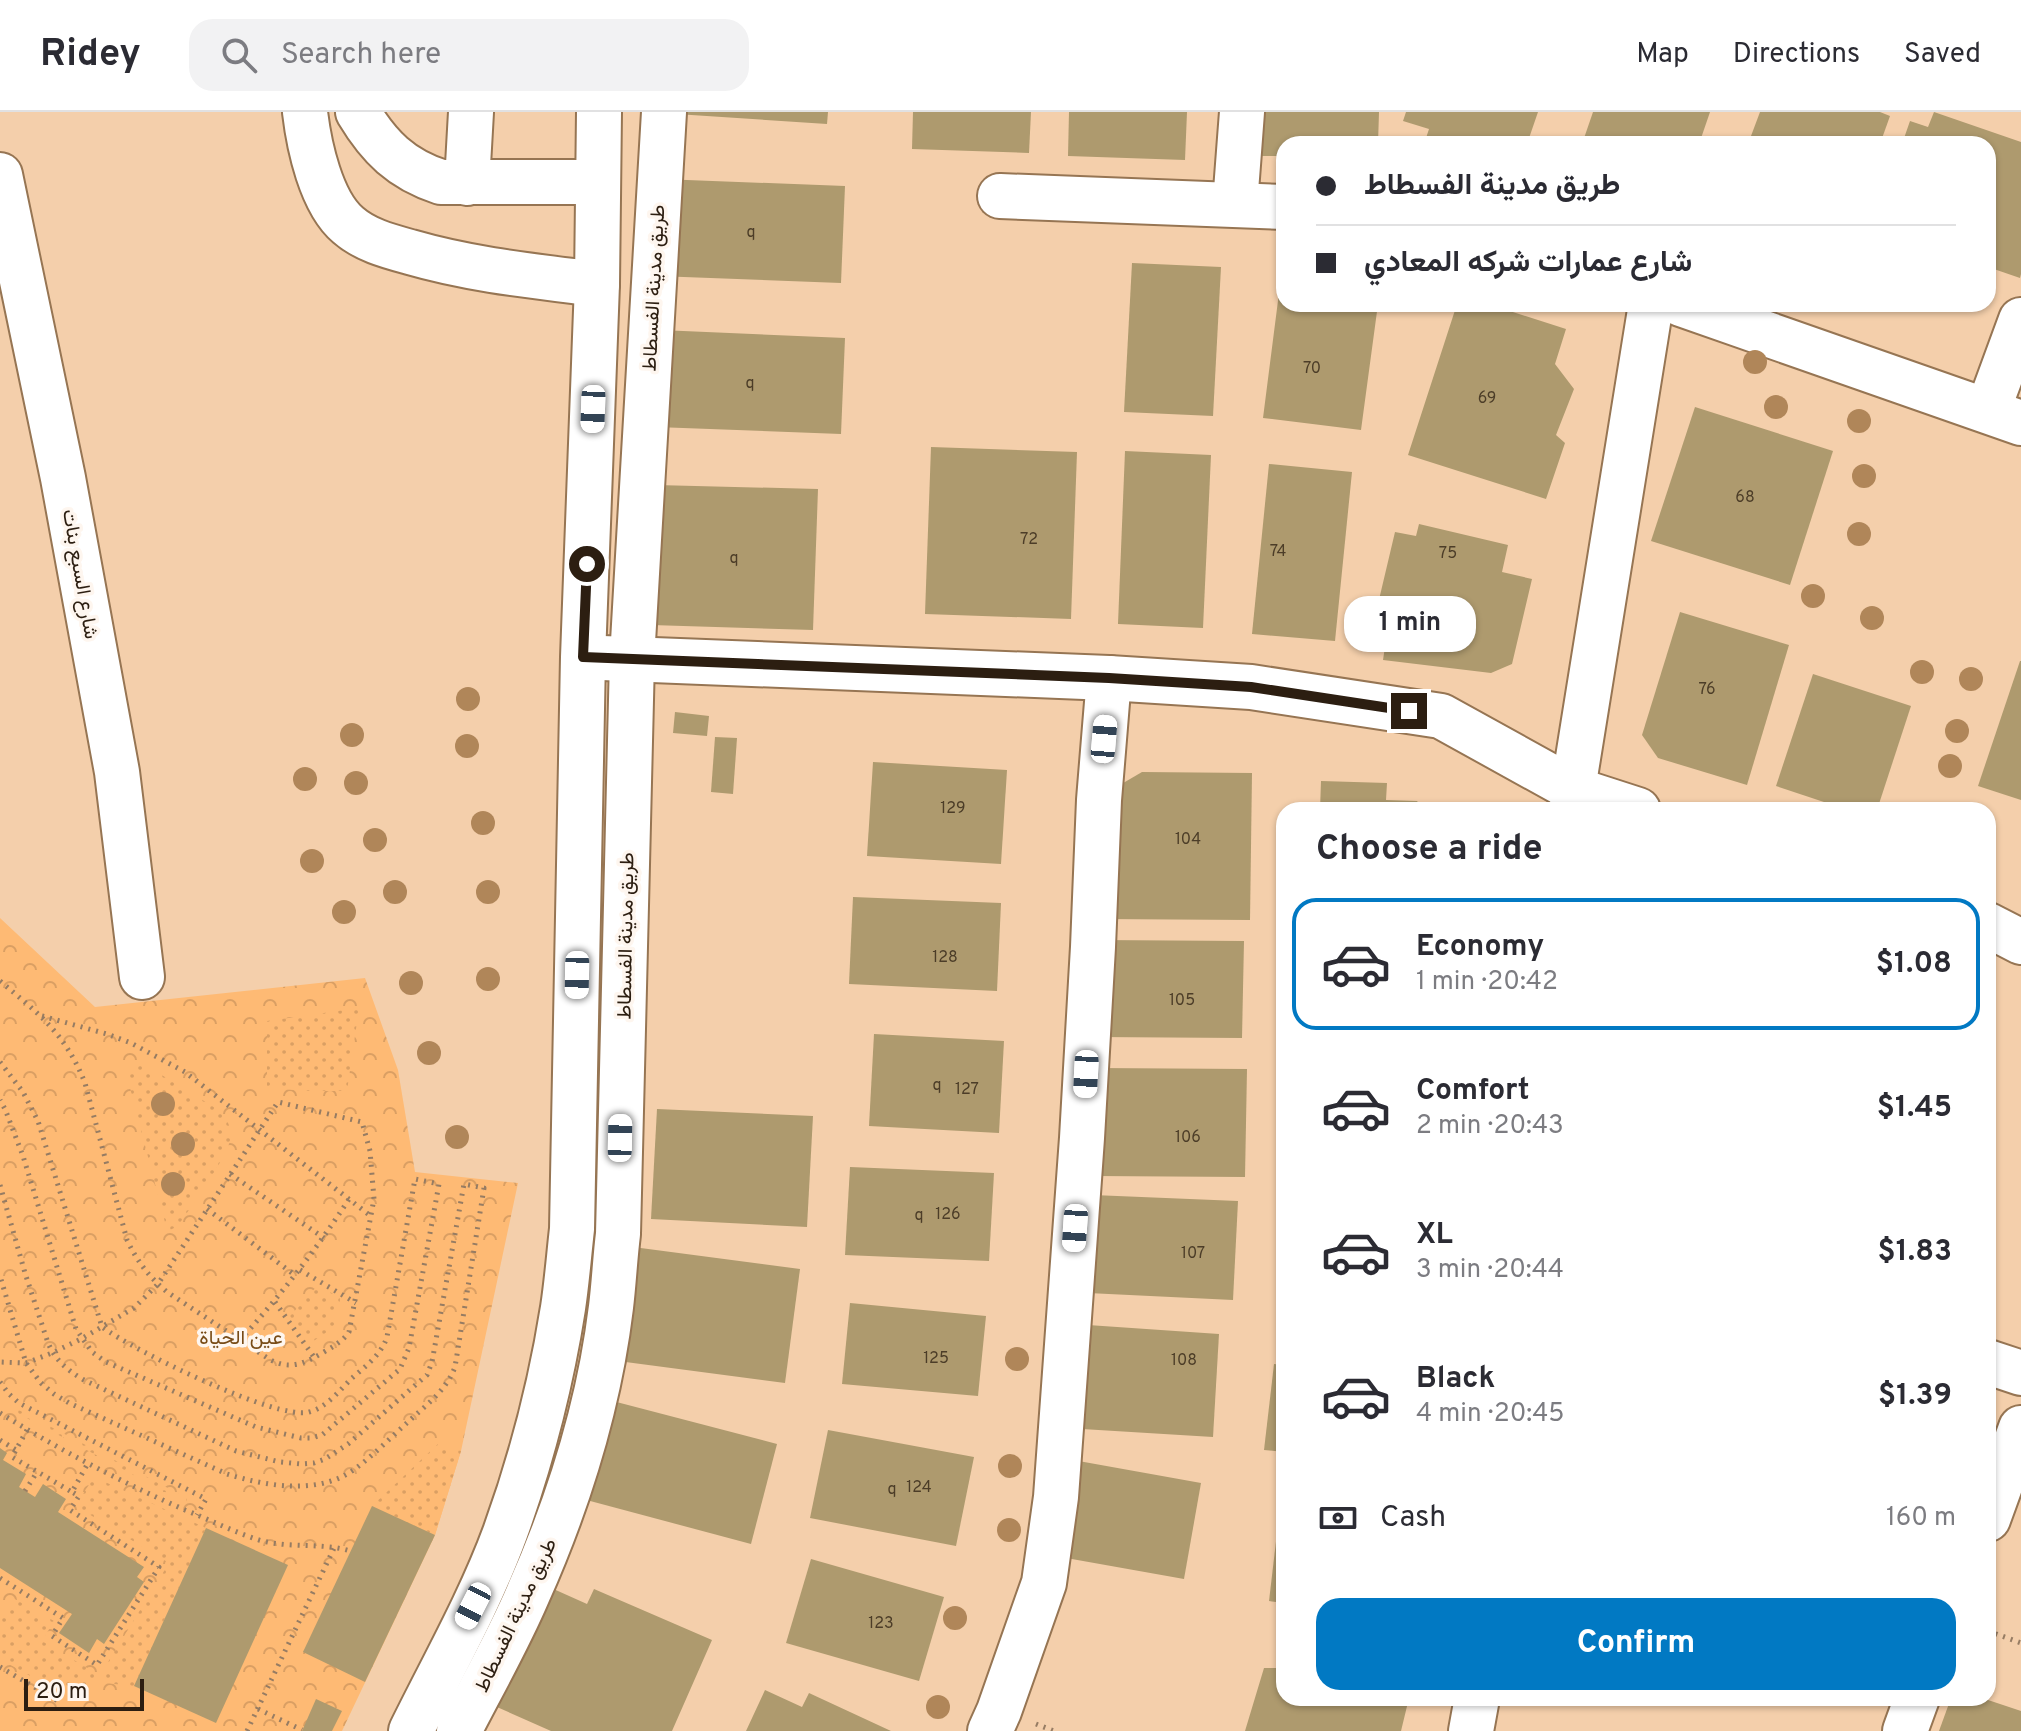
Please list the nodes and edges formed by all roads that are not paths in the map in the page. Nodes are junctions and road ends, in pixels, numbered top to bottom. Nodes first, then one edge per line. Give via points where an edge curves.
1 (305, 112) edge
2 (358, 112) edge
3 (471, 112) edge
4 (599, 112) edge
5 (664, 112) edge
6 (1242, 112) edge
7 (0, 175) edge
8 (597, 182) junction
9 (467, 183) junction
10 (1000, 196) dead end
11 (1235, 204) junction
12 (1276, 207) edge
13 (597, 284) junction
14 (1650, 312) edge
15 (1704, 312) edge
16 (2021, 320) edge
17 (2004, 416) edge
18 (583, 657) junction
19 (632, 659) junction
20 (1109, 678) junction
21 (1572, 799) edge
22 (1996, 929) edge
23 (2021, 942) edge
24 (142, 977) dead end
25 (1996, 1365) edge
26 (2021, 1373) edge
27 (2021, 1428) edge
28 (1996, 1497) edge
29 (1476, 1706) edge
30 (1914, 1706) edge
31 (411, 1731) edge
32 (459, 1731) edge
33 (990, 1731) edge
34 (1471, 1731) edge
35 (1905, 1731) edge

1 - 13 street via 314,162 332,205 366,237 485,270
2 - 9 street via 389,154 420,175
3 - 9 street
4 - 8 street, طريق مدينة الفسطاط
5 - 19 street, طريق مدينة الفسطاط
6 - 11 street
7 - 24 street, شارع السبع بنات via 117,772
8 - 9 street
8 - 13 street, طريق مدينة الفسطاط
10 - 11 street
11 - 12 street
13 - 18 street, طريق مدينة الفسطاط
14 - 21 street
15 - 17 street
16 - 17 street
18 - 19 street
18 - 31 street, طريق مدينة الفسطاط via 572,1229 563,1308 548,1385 505,1534
19 - 20 street
19 - 32 street, طريق مدينة الفسطاط via 618,1234 611,1309 580,1456 556,1527
20 - 21 street via 1251,687 1441,716
20 - 33 street via 1056,1497 1044,1583
22 - 23 street
25 - 26 street
27 - 28 street
29 - 34 street
30 - 35 street

